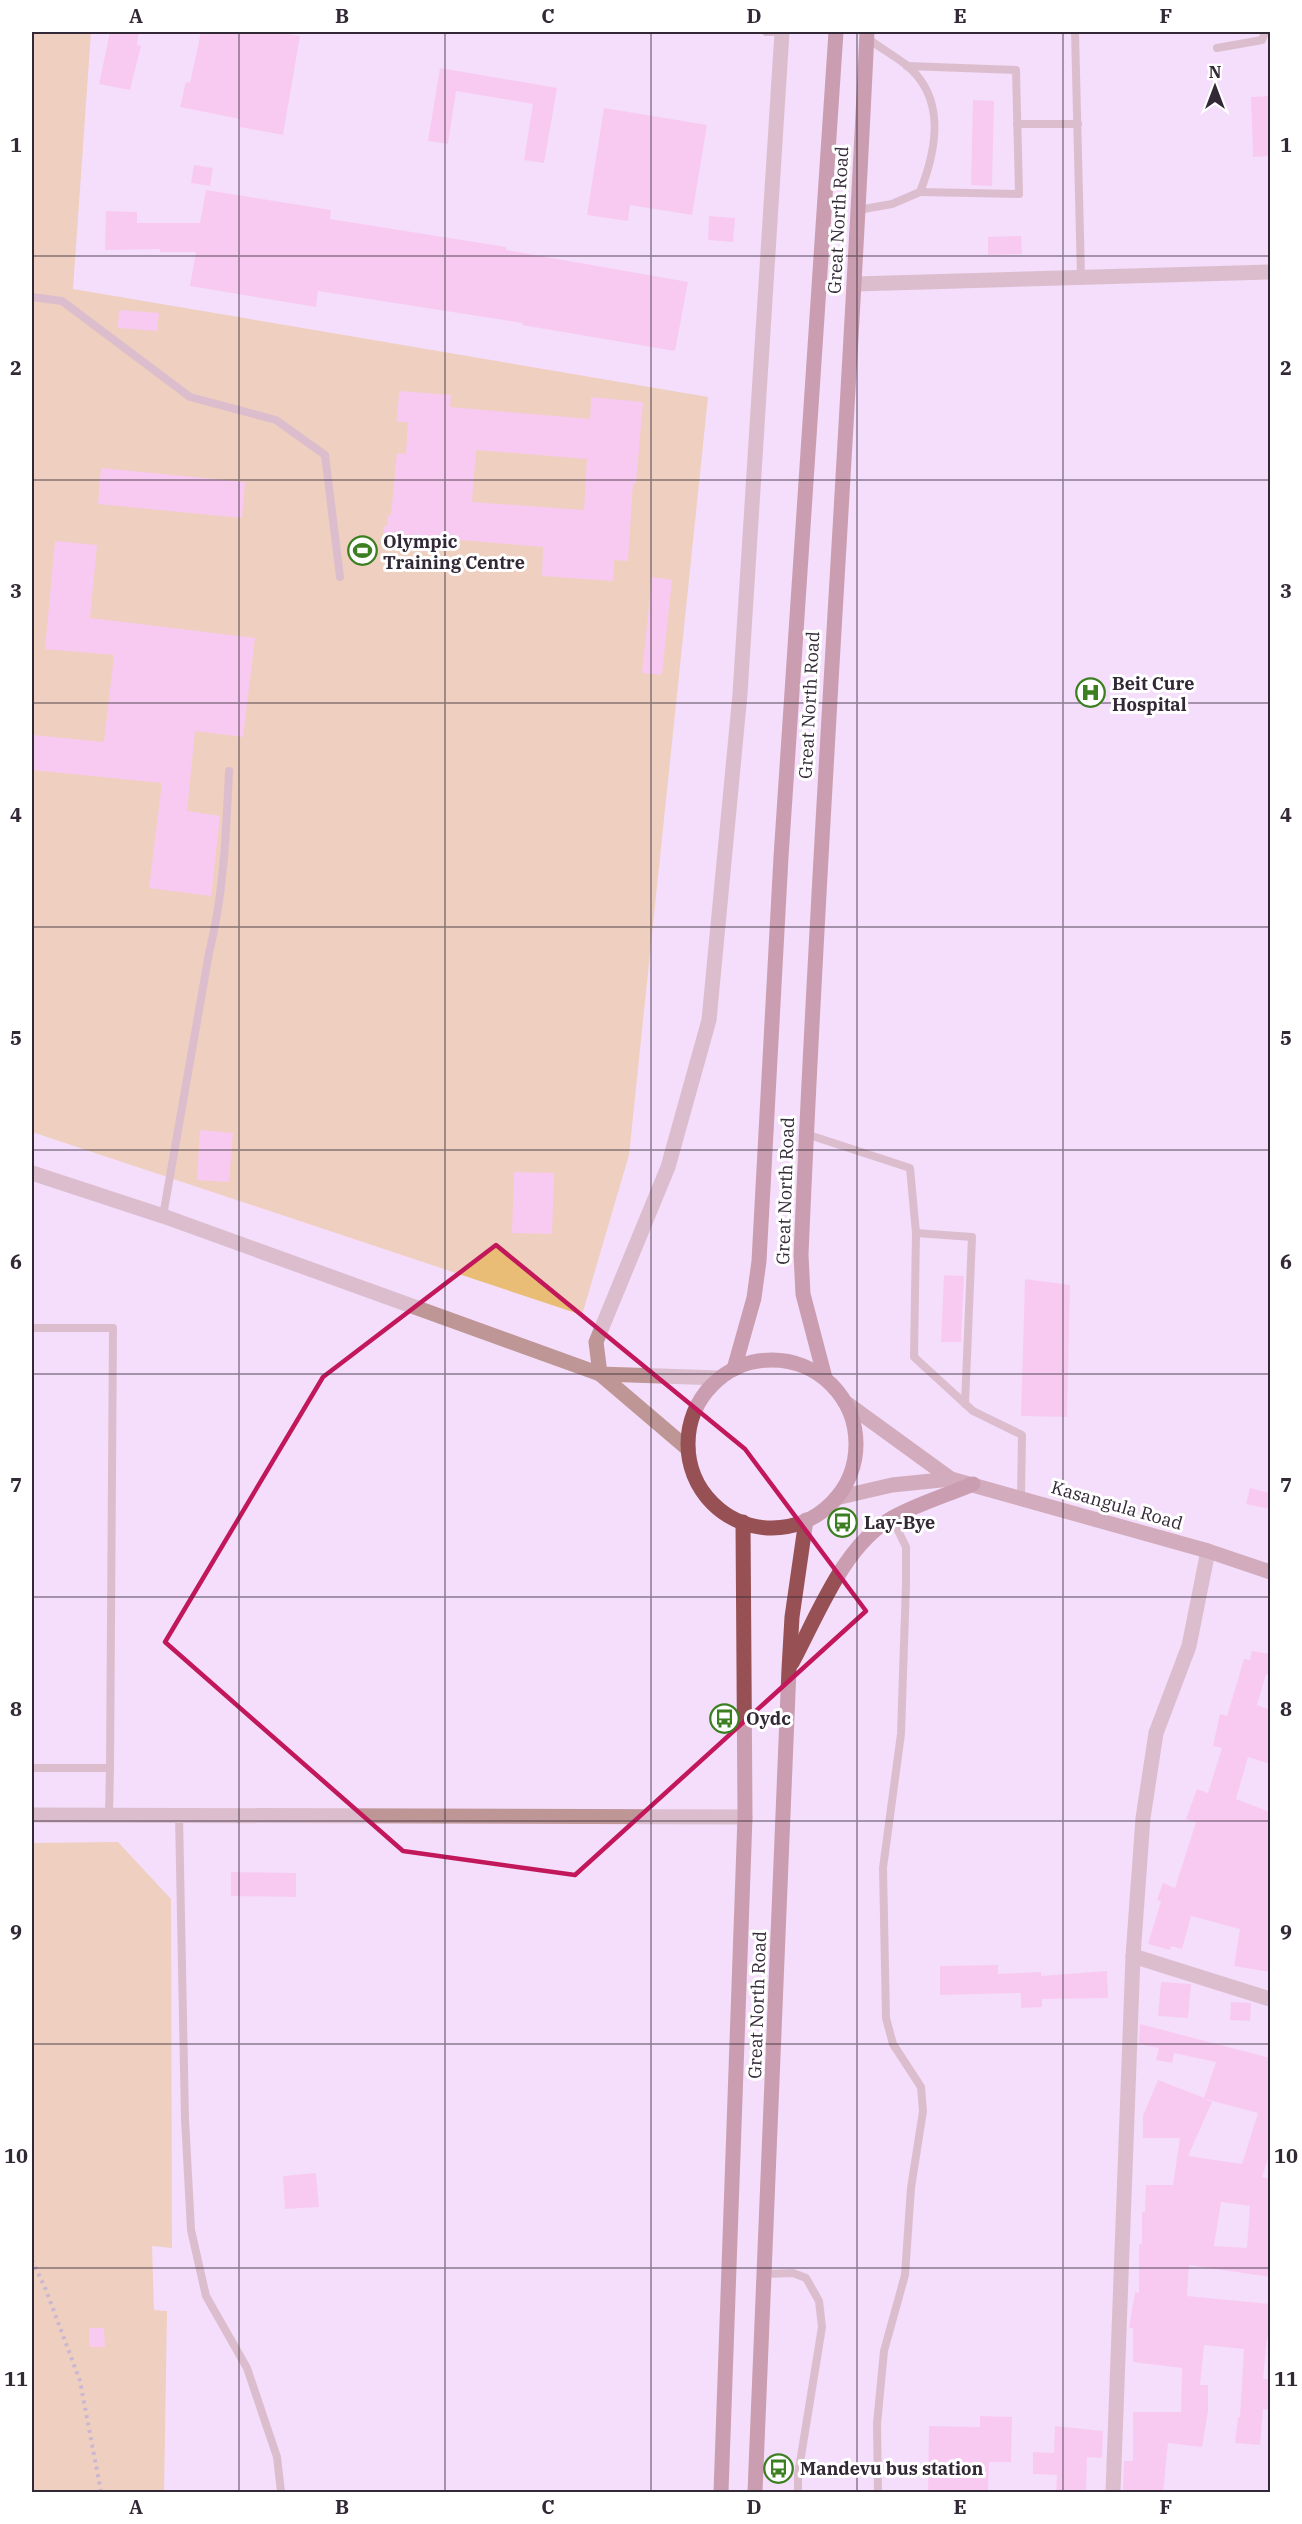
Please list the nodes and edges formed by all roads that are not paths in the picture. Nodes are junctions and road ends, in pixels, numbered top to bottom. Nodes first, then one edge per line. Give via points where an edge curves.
1 (766, 32) edge
2 (782, 32) edge
3 (836, 32) edge
4 (1075, 32) edge
5 (1265, 32) edge
6 (867, 35) edge
7 (1217, 48) dead end
8 (907, 66) junction
9 (1017, 124) junction
10 (1077, 124) junction
11 (920, 192) junction
12 (858, 210) junction
13 (1270, 272) edge
14 (1081, 277) junction
15 (855, 284) junction
16 (32, 297) edge
17 (340, 577) dead end
18 (229, 771) dead end
19 (806, 1134) junction
20 (32, 1173) edge
21 (163, 1216) junction
22 (916, 1233) junction
23 (32, 1328) edge
24 (734, 1369) junction
25 (600, 1374) junction
26 (720, 1378) junction
27 (825, 1378) junction
28 (845, 1402) junction
29 (964, 1404) junction
30 (688, 1449) junction
31 (951, 1479) junction
32 (973, 1484) junction
33 (836, 1498) junction
34 (1021, 1498) junction
35 (892, 1518) junction
36 (806, 1520) junction
37 (743, 1522) junction
38 (1208, 1551) junction
39 (1270, 1572) edge
40 (789, 1669) junction
41 (32, 1768) edge
42 (110, 1768) junction
43 (179, 1814) junction
44 (32, 1815) edge
45 (109, 1815) junction
46 (745, 1817) junction
47 (1133, 1956) junction
48 (1270, 1999) edge
49 (765, 2274) junction
50 (282, 2493) edge
51 (721, 2493) edge
52 (755, 2493) edge
53 (798, 2493) edge
54 (878, 2493) edge
55 (1113, 2493) edge

1 - 2 lane
2 - 25 street via 740,694 709,1020 668,1167 596,1342
3 - 24 main road, Great North Road via 781,857 759,1261 754,1298
4 - 10 lane
5 - 7 lane via 1262,40
6 - 8 lane
6 - 12 main road, Great North Road
8 - 9 lane via 1016,70
8 - 11 lane via 926,89 935,112 931,165
9 - 10 lane
9 - 11 lane via 1019,194
10 - 14 lane
11 - 12 lane via 892,204
12 - 15 main road, Great North Road
13 - 14 street
14 - 15 street
15 - 19 main road, Great North Road
16 - 17 lane via 62,301 190,398 276,420 326,455
18 - 21 lane via 224,874
19 - 22 lane via 910,1168
19 - 27 main road, Great North Road via 803,1294
20 - 21 street
21 - 25 street
22 - 29 lane via 914,1357
22 - 29 lane via 972,1237
23 - 42 lane via 113,1328
24 - 26 main road
24 - 27 main road via 764,1360 781,1360
25 - 26 street
25 - 30 street
26 - 30 main road via 699,1402 688,1433
27 - 28 main road
28 - 31 main road, Kasangula Road
28 - 33 main road via 857,1444 852,1470
29 - 34 lane via 1022,1435
30 - 37 main road via 693,1472 705,1494 715,1506
31 - 32 main road, Kasangula Road
31 - 33 main road, Kasangula Road via 892,1485
32 - 34 main road, Kasangula Road
32 - 35 main road
33 - 36 main road
34 - 38 main road, Kasangula Road
35 - 40 main road via 857,1545
35 - 54 lane via 906,1547 906,1584 902,1734 884,1868 886,2018 893,2044 921,2087 922,2111 911,2188 905,2275 884,2351 877,2424
36 - 37 main road via 775,1527
36 - 40 main road, Great North Road
37 - 46 main road, Great North Road
38 - 39 main road, Kasangula Road
38 - 47 street via 1189,1646 1156,1733 1143,1818
40 - 49 main road, Great North Road
41 - 42 lane
42 - 45 lane
43 - 45 street
43 - 46 street
43 - 50 lane via 184,2119 191,2230 206,2296 247,2368 277,2457
44 - 45 street
46 - 51 main road, Great North Road
47 - 48 street
47 - 55 street
49 - 52 main road, Great North Road
49 - 53 lane via 793,2273 806,2278 819,2301 822,2327

